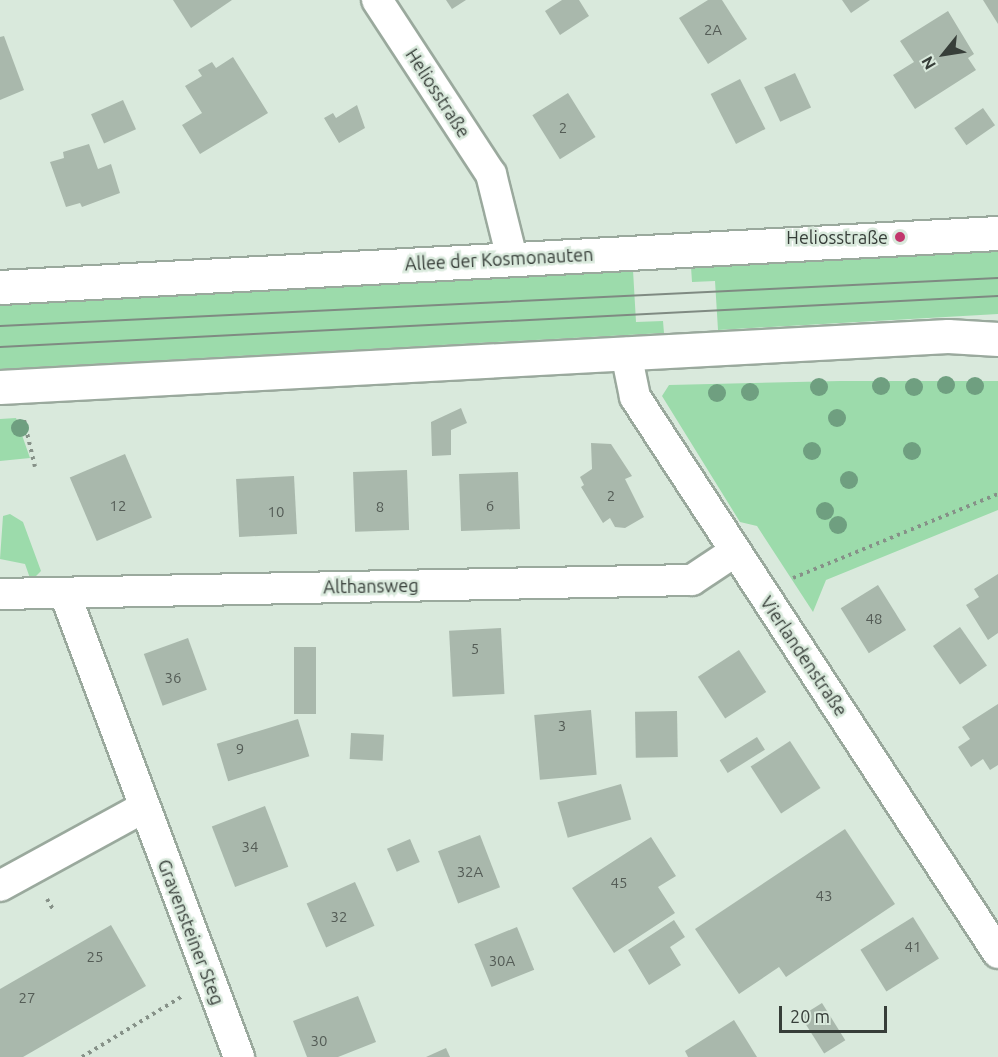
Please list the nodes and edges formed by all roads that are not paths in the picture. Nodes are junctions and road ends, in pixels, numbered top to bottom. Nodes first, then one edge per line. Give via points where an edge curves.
1 (377, 0) edge
2 (998, 233) edge
3 (512, 258) junction
4 (0, 287) edge
5 (998, 339) edge
6 (627, 353) junction
7 (0, 387) edge
8 (734, 552) junction
9 (0, 594) edge
10 (65, 594) junction
11 (144, 807) junction
12 (0, 886) edge
13 (998, 953) edge
14 (239, 1057) edge

1 - 3 street, Heliosstraße via 491,174
2 - 3 main road, Allee der Kosmonauten
3 - 4 main road, Allee der Kosmonauten
5 - 6 main road via 948,336
6 - 7 main road
6 - 8 street, Vierlandenstraße via 635,397
8 - 10 street, Althansweg via 692,580
8 - 13 street, Vierlandenstraße
9 - 10 street, Althansweg
10 - 11 street, Gravensteiner Steg
11 - 12 street
11 - 14 street, Gravensteiner Steg

